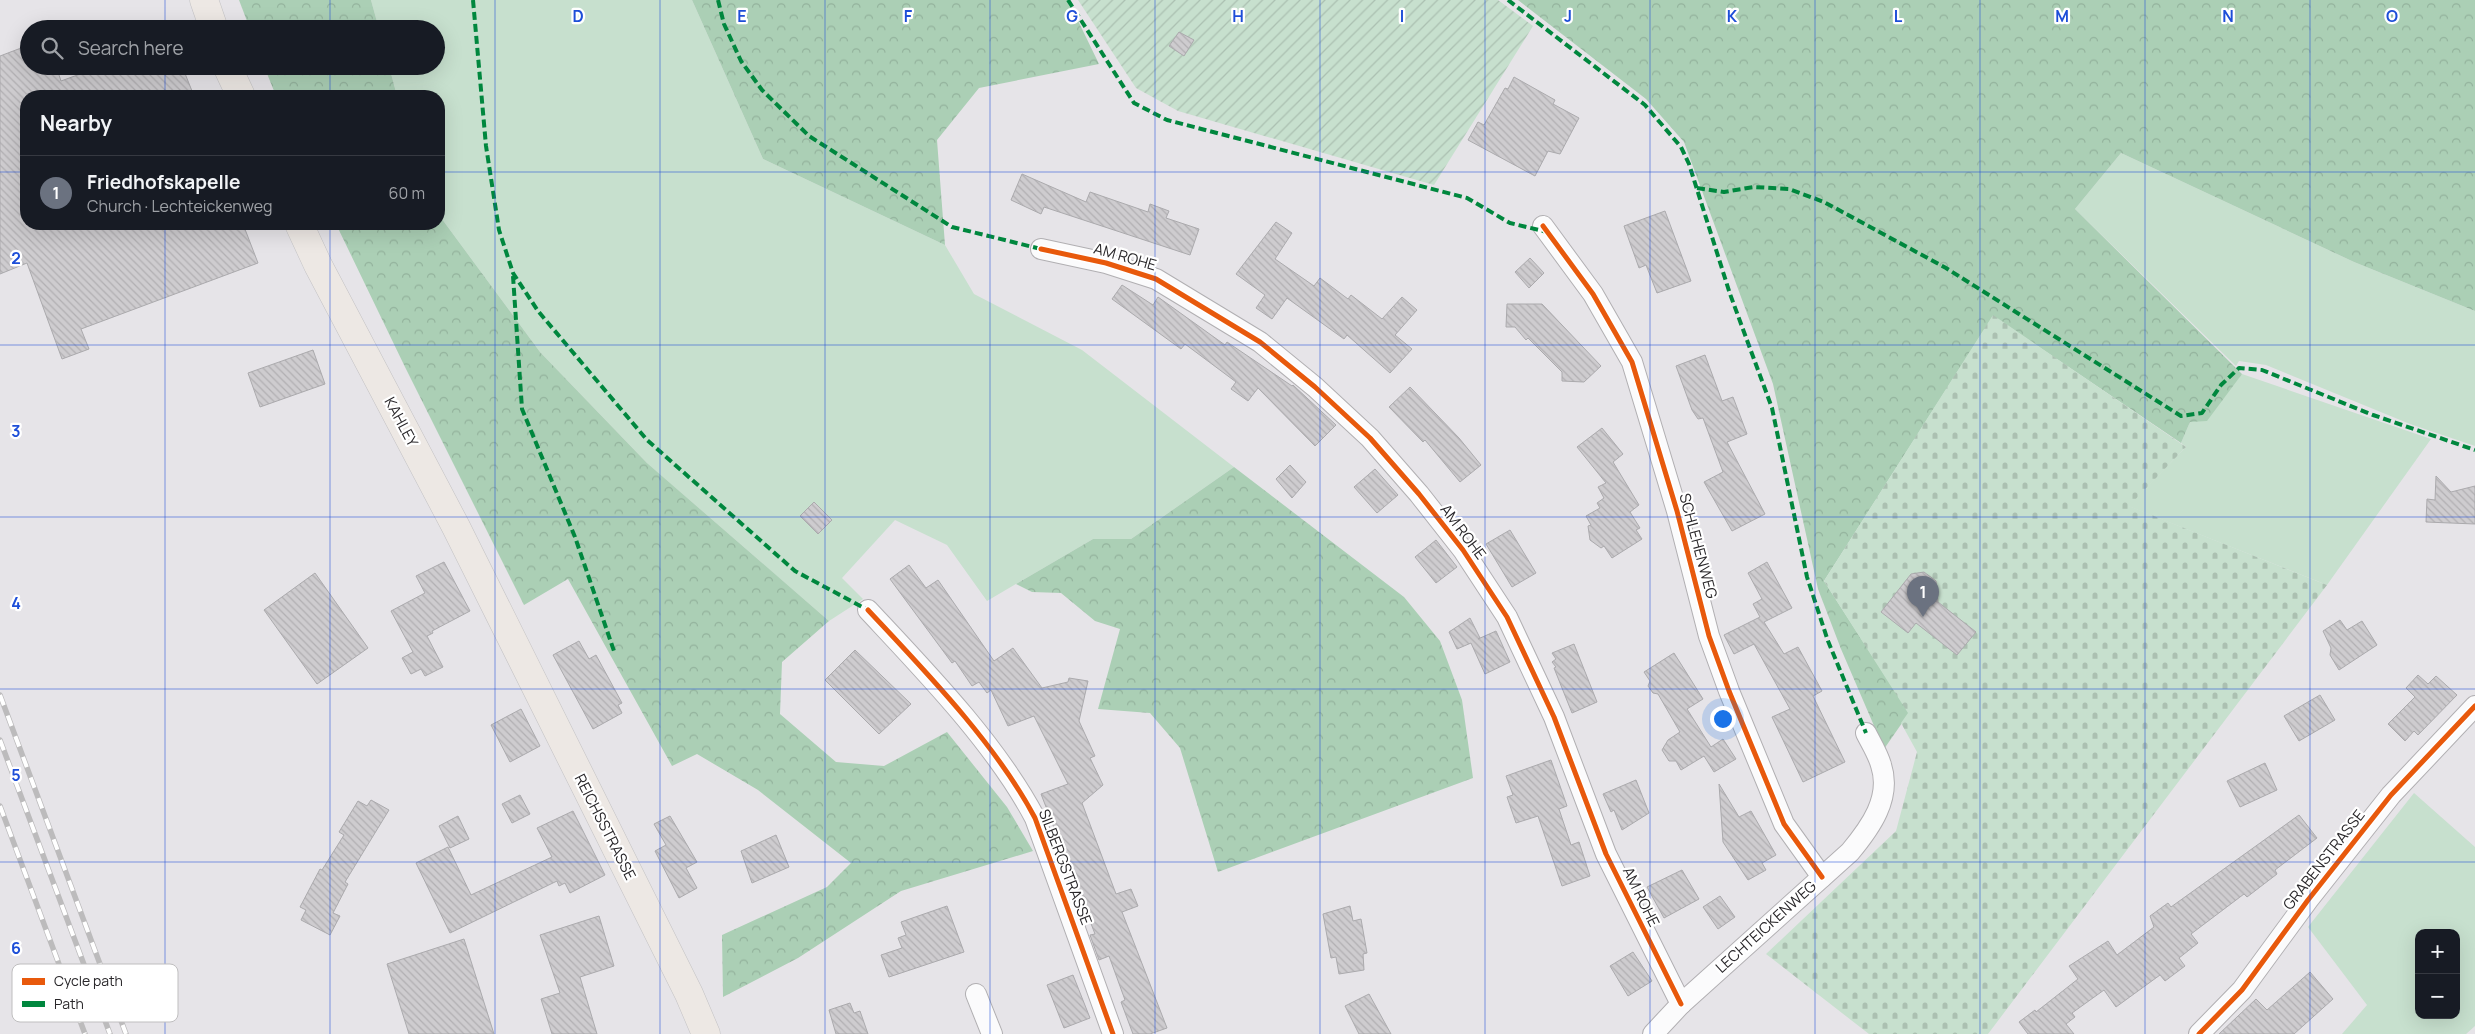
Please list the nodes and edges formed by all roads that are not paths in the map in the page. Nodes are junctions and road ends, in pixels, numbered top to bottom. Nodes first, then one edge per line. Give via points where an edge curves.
1 (204, 0) edge
2 (211, 20) edge
3 (231, 75) edge
4 (238, 90) edge
5 (1543, 226) dead end
6 (302, 230) edge
7 (1041, 249) dead end
8 (868, 610) dead end
9 (502, 620) joint
10 (2475, 706) edge
11 (1866, 733) dead end
12 (1822, 877) junction
13 (976, 994) dead end
14 (1681, 1004) junction
15 (706, 1034) edge
16 (992, 1034) edge
17 (1113, 1034) edge
18 (1653, 1034) edge
19 (2199, 1034) edge

1 - 2 main road
3 - 4 main road
5 - 12 street, SCHLEHENWEG via 1593,294 1632,362 1677,511 1709,636 1729,691 1784,824
6 - 9 main road, KAHLEY
7 - 14 street, AM ROHE via 1156,278 1260,342 1370,438 1419,494 1463,550 1507,617 1554,717 1606,854
8 - 17 street, SILBERGSTRASSE via 955,708 1020,789 1034,818
9 - 15 main road, REICHSSTRASSE
10 - 19 street, GRABENSTRASSE via 2391,795 2242,990
11 - 12 street, LECHTEICKENWEG via 1882,764 1884,784 1880,805 1870,828 1850,852
12 - 14 street, LECHTEICKENWEG
13 - 16 street
14 - 18 street, LECHTEICKENWEG

